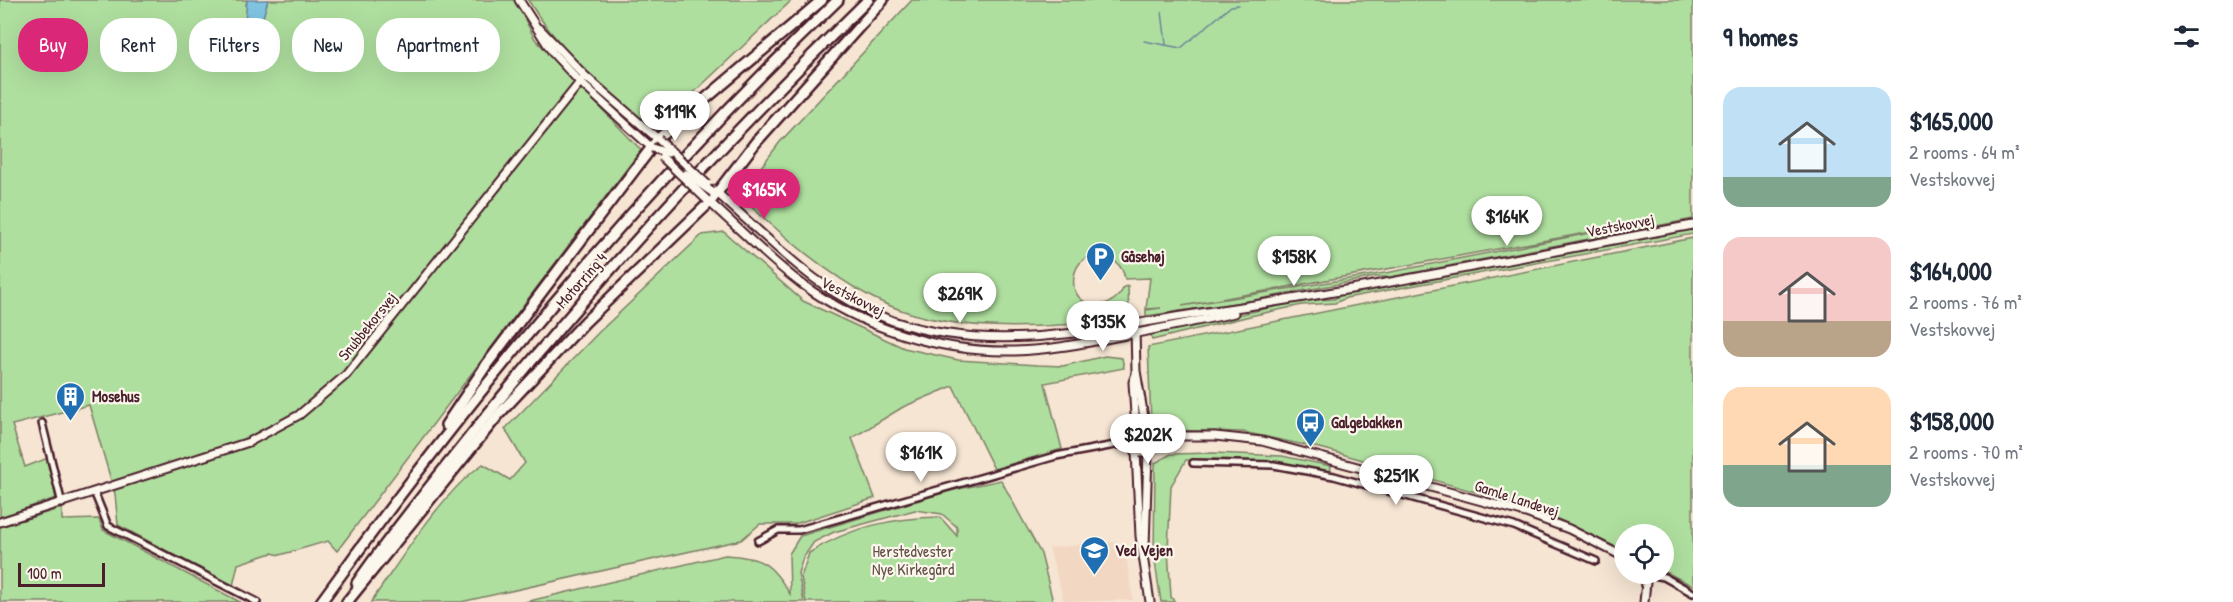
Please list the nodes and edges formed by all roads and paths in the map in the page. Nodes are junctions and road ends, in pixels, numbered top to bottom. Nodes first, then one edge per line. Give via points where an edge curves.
1 (519, 0) edge
2 (822, 0) edge
3 (838, 0) edge
4 (868, 0) edge
5 (882, 0) edge
6 (583, 79) junction
7 (658, 139) junction
8 (652, 148) junction
9 (692, 170) junction
10 (712, 197) junction
11 (1693, 225) edge
12 (1268, 304) junction
13 (1135, 324) junction
14 (1135, 333) junction
15 (1136, 371) junction
16 (42, 423) dead end
17 (1146, 429) junction
18 (1136, 431) junction
19 (1155, 440) junction
20 (1131, 442) junction
21 (1136, 450) junction
22 (1148, 452) junction
23 (1338, 462) junction
24 (1193, 463) dead end
25 (1334, 476) junction
26 (400, 493) junction
27 (95, 494) junction
28 (62, 504) junction
29 (0, 522) edge
30 (758, 541) dead end
31 (1614, 552) edge
32 (1596, 561) dead end
33 (1144, 562) junction
34 (1674, 583) edge
35 (1646, 584) edge
36 (1693, 593) edge
37 (257, 602) edge
38 (321, 602) edge
39 (345, 602) edge
40 (1150, 602) edge
41 (1644, 602) edge

1 - 6 street via 553,53
2 - 7 highway
3 - 26 highway, Motorring 4 via 601,247
4 - 39 highway, Motorring 4 via 753,114 616,262 415,504
5 - 10 highway
6 - 7 street, Vestskovvej
6 - 8 street, Vestskovvej
6 - 27 street, Snubbekorsvej via 346,375 322,397 299,415 249,442
7 - 8 highway
7 - 9 street, Vestskovvej, bridge
8 - 9 street, bridge via 666,151
8 - 10 street, Vestskovvej, bridge
8 - 26 highway via 487,364
9 - 10 street, Vestskovvej, bridge via 707,184
10 - 13 street, Vestskovvej via 810,277 891,320 925,330 989,339 1050,338
10 - 14 street, Vestskovvej via 771,260 803,285 864,320 906,336 943,345 1014,351
10 - 39 highway via 585,322 499,414
11 - 12 street, Vestskovvej
12 - 13 street, Vestskovvej
12 - 14 street, Vestskovvej
13 - 14 street
14 - 15 street
15 - 17 street
15 - 18 street
16 - 28 street
17 - 18 street
17 - 19 street
18 - 20 street
19 - 22 street
19 - 23 street, Gamle Landevej via 1238,437
20 - 21 street
20 - 30 street via 1056,456 799,530 778,530
21 - 22 street
21 - 33 street
22 - 33 street
23 - 25 street
23 - 31 street, Gamle Landevej via 1526,513
24 - 25 street via 1274,465
25 - 32 street via 1514,526
26 - 38 highway, Motorring 4
27 - 28 street, Snubbekorsvej
27 - 37 street via 108,526
28 - 29 street, Snubbekorsvej
33 - 40 street
34 - 36 street
35 - 41 street

